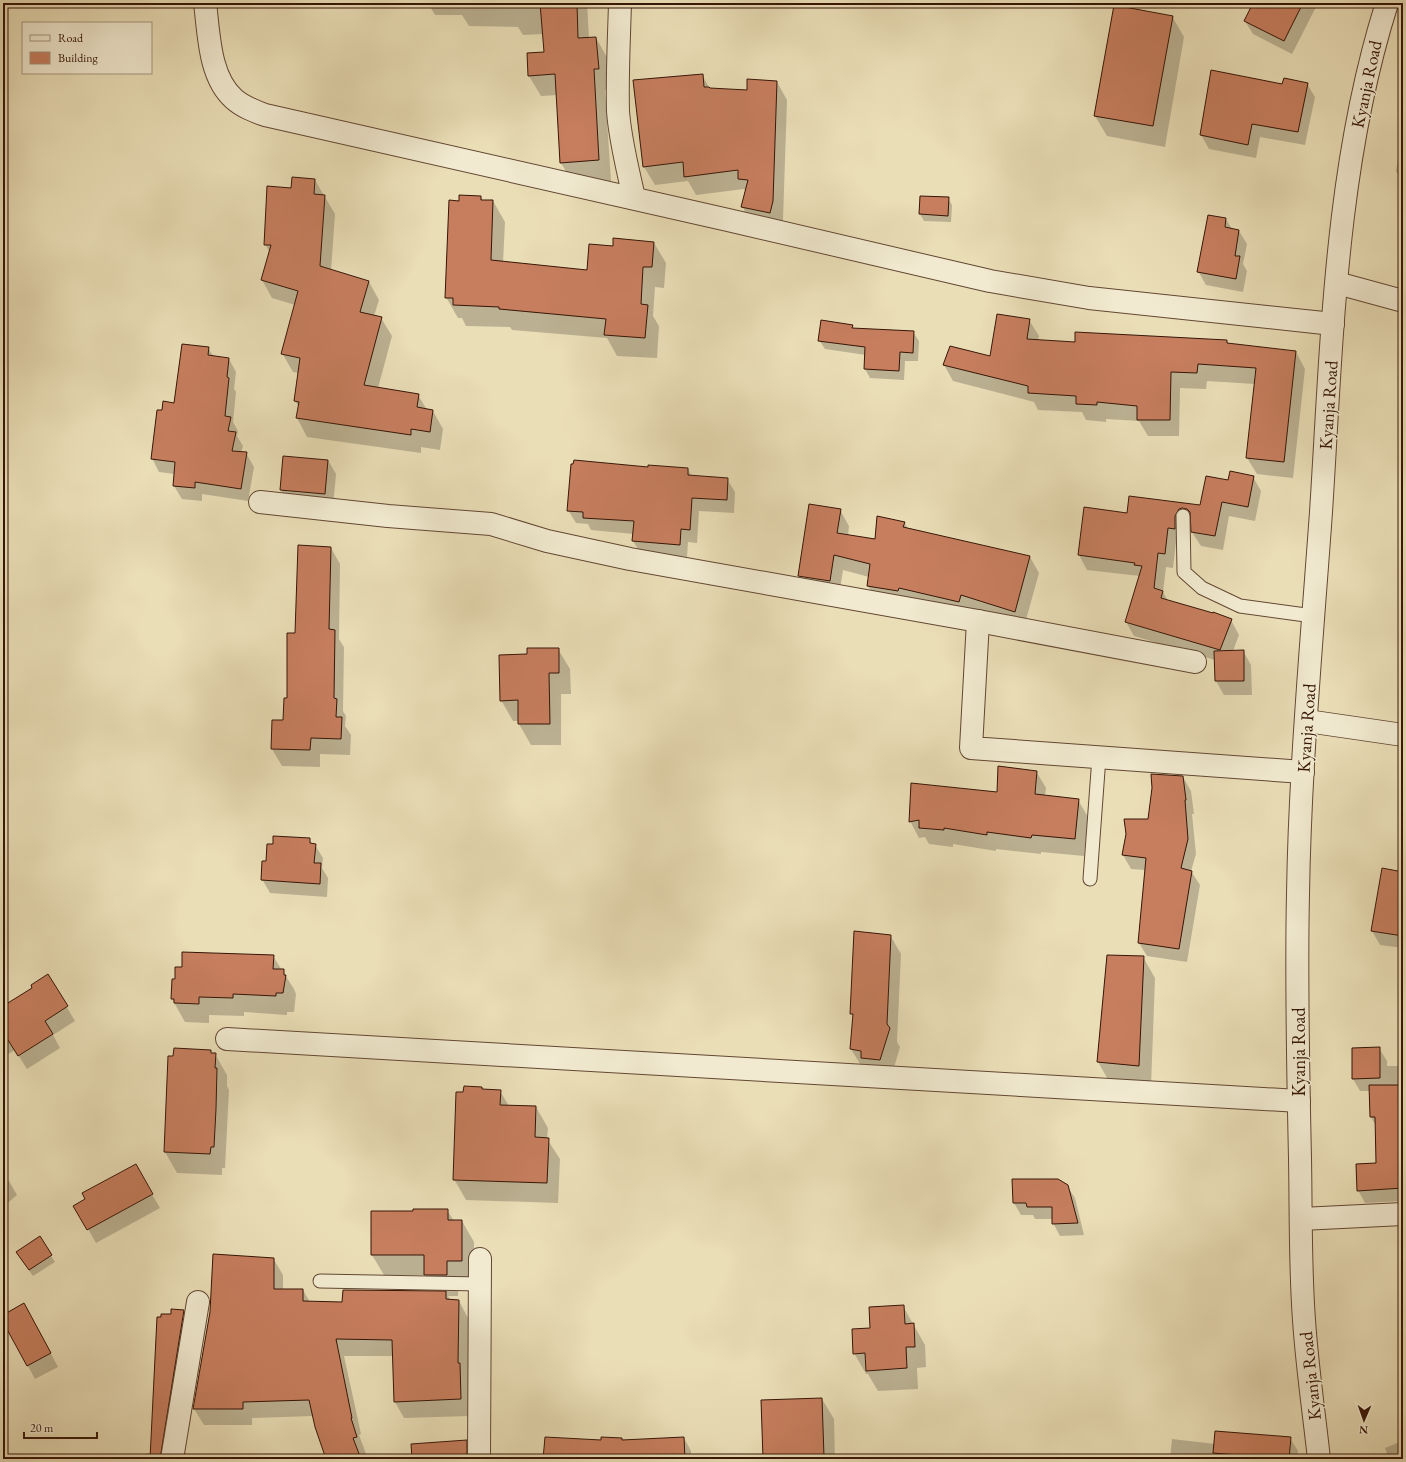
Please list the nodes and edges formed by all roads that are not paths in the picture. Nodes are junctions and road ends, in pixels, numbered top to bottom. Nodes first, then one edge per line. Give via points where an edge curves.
1 (205, 3) edge
2 (620, 3) edge
3 (1386, 3) edge
4 (634, 198) junction
5 (1337, 282) junction
6 (1403, 301) edge
7 (1333, 324) junction
8 (260, 502) dead end
9 (1183, 516) dead end
10 (1314, 616) junction
11 (978, 621) junction
12 (1195, 662) dead end
13 (1307, 721) junction
14 (1403, 735) edge
15 (1099, 757) junction
16 (1303, 772) junction
17 (1090, 880) dead end
18 (227, 1039) dead end
19 (1299, 1101) junction
20 (1403, 1214) edge
21 (1301, 1219) junction
22 (480, 1259) dead end
23 (320, 1281) dead end
24 (480, 1284) junction
25 (198, 1302) dead end
26 (172, 1459) edge
27 (479, 1459) edge
28 (1319, 1459) edge

1 - 4 street via 211,54 223,87 235,100 248,108 272,117
2 - 4 street via 618,112
3 - 5 street, Kyanja Road via 1359,109 1347,181
4 - 7 street via 990,281 1090,298
5 - 6 street
5 - 7 street, Kyanja Road
7 - 10 street, Kyanja Road
8 - 11 street via 491,524 547,541 630,559
9 - 10 lane via 1184,572 1202,588 1240,606
10 - 13 street, Kyanja Road
11 - 12 street
11 - 15 street via 971,748
13 - 14 street
13 - 16 street, Kyanja Road
15 - 16 street
15 - 17 lane
16 - 19 street, Kyanja Road via 1298,894
18 - 19 street
19 - 21 street, Kyanja Road
20 - 21 street
21 - 28 street, Kyanja Road via 1304,1319
22 - 24 street
23 - 24 lane
24 - 27 street
25 - 26 street

